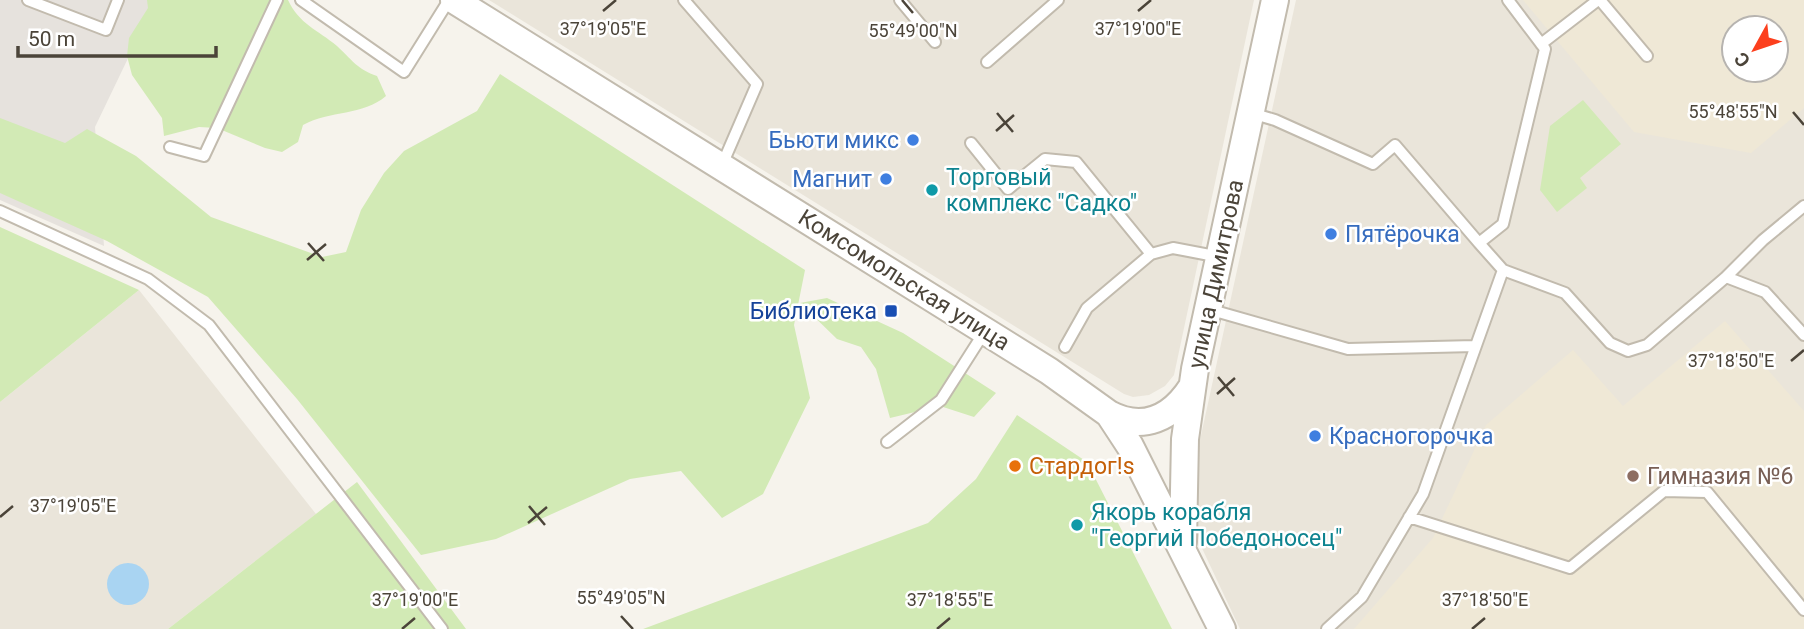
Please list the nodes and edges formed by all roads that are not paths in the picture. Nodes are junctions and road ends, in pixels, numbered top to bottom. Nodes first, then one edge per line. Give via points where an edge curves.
1 (28, 0) edge
2 (118, 0) edge
3 (277, 0) edge
4 (302, 0) edge
5 (684, 0) edge
6 (900, 0) edge
7 (1058, 0) edge
8 (1275, 0) edge
9 (1508, 0) edge
10 (1599, 0) edge
11 (459, 2) edge
12 (935, 41) dead end
13 (1541, 44) junction
14 (1647, 56) dead end
15 (987, 62) dead end
16 (1251, 113) junction
17 (971, 143) dead end
18 (170, 147) dead end
19 (721, 167) junction
20 (1804, 206) edge
21 (0, 211) edge
22 (1479, 243) junction
23 (1152, 254) junction
24 (1220, 257) junction
25 (1503, 270) junction
26 (1726, 277) junction
27 (1208, 309) junction
28 (985, 331) junction
29 (1804, 335) edge
30 (1475, 346) junction
31 (1065, 347) dead end
32 (1192, 387) junction
33 (1109, 414) junction
34 (887, 442) dead end
35 (1409, 517) junction
36 (1183, 550) junction
37 (1804, 610) edge
38 (442, 629) edge
39 (1222, 629) edge
40 (1326, 629) edge

1 - 2 lane via 106,30
3 - 18 lane via 204,156
4 - 11 lane via 404,72
5 - 19 lane via 757,84
6 - 12 lane
7 - 15 lane
8 - 16 street, улица Димитрова
9 - 13 lane
10 - 13 lane
10 - 14 lane
11 - 19 street, Комсомольская улица
13 - 22 lane via 1545,49 1503,224
16 - 22 lane via 1373,164 1395,145
16 - 24 street, улица Димитрова
17 - 23 lane via 1008,188 1045,159 1076,162
19 - 28 street, Комсомольская улица
20 - 26 lane
21 - 38 lane via 148,279 208,325
22 - 25 lane
23 - 24 lane via 1173,248
23 - 31 lane via 1087,308
24 - 27 street, улица Димитрова
25 - 26 lane via 1565,293 1610,343 1628,351 1647,345
25 - 30 lane
26 - 29 lane via 1765,292
27 - 30 lane via 1348,349
27 - 32 street, улица Димитрова
28 - 33 street, Комсомольская улица
28 - 34 lane via 942,400
30 - 35 lane via 1423,494
32 - 33 street via 1172,411 1149,422 1134,424
32 - 36 street, улица Димитрова via 1185,439
33 - 36 street, Комсомольская улица via 1149,479
35 - 37 lane via 1570,568 1664,491 1706,492
35 - 40 lane via 1362,597
36 - 39 street, Комсомольская улица

